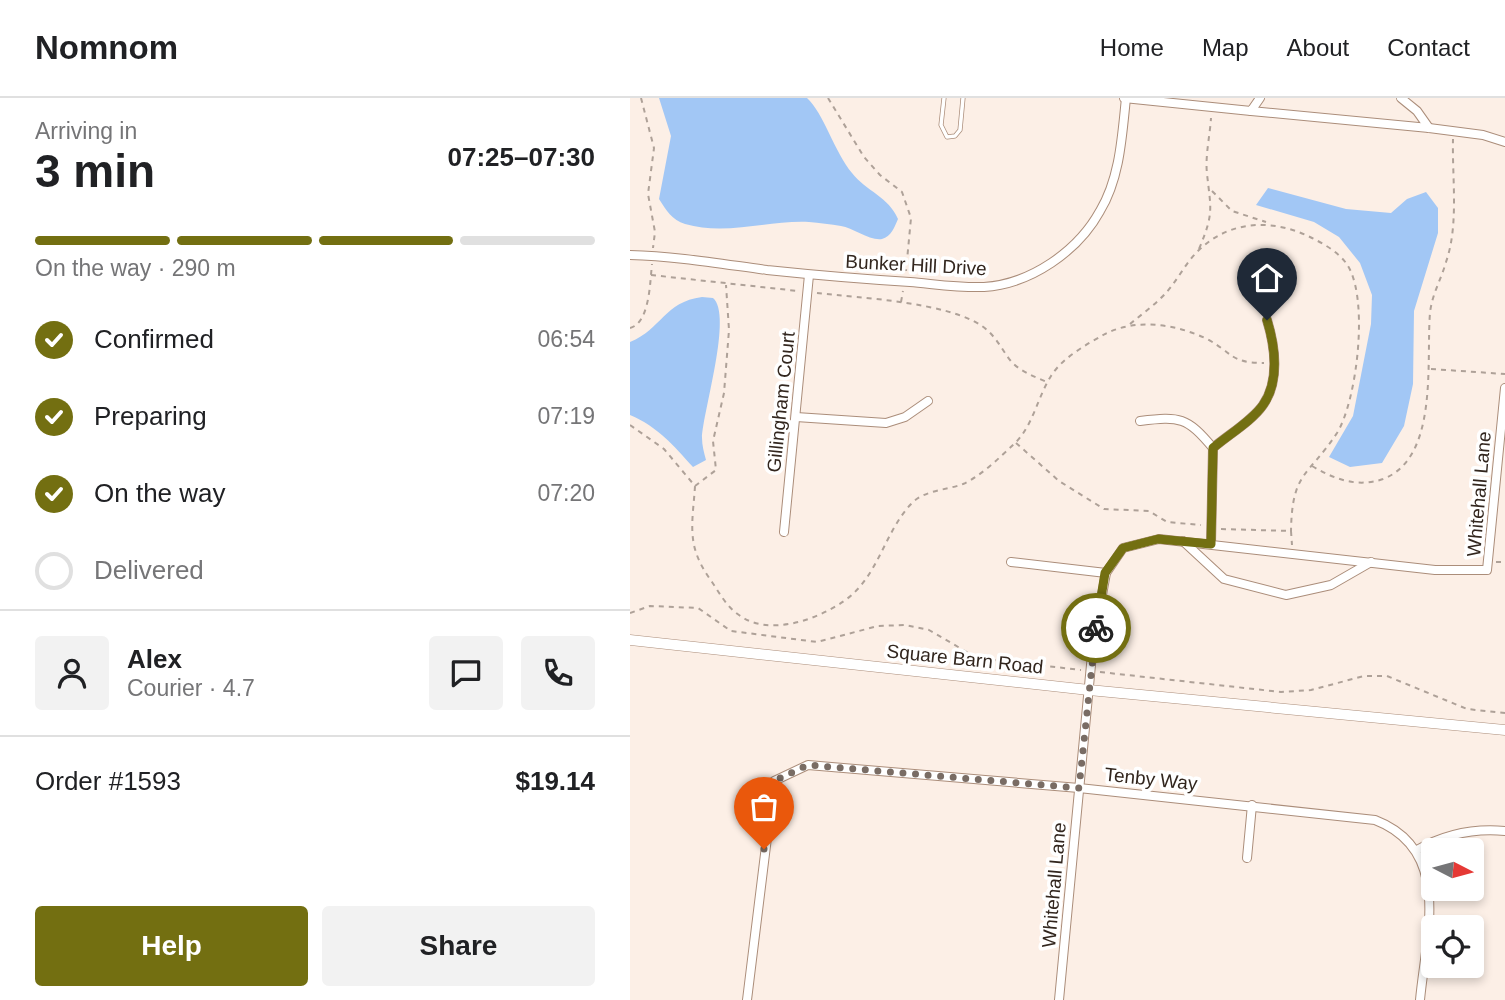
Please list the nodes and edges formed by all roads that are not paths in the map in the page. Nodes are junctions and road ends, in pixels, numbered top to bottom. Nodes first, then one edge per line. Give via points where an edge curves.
1 (944, 98) edge
2 (963, 98) edge
3 (1125, 98) edge
4 (1259, 98) edge
5 (1401, 98) edge
6 (1251, 111) junction
7 (1429, 128) junction
8 (1505, 142) edge
9 (630, 255) edge
10 (809, 275) junction
11 (1267, 320) dead end
12 (1505, 388) edge
13 (928, 401) dead end
14 (796, 417) junction
15 (1140, 421) dead end
16 (1213, 448) junction
17 (784, 533) dead end
18 (1184, 541) junction
19 (1211, 544) junction
20 (1011, 562) dead end
21 (1371, 562) junction
22 (1105, 573) junction
23 (630, 640) edge
24 (1089, 690) junction
25 (1505, 730) edge
26 (1079, 788) junction
27 (1252, 805) junction
28 (1505, 831) edge
29 (1417, 850) junction
30 (1247, 858) dead end
31 (747, 1000) edge
32 (1059, 1000) edge
33 (1420, 1000) edge

1 - 2 lane via 941,125 947,137 960,130
3 - 6 street
3 - 10 street, Bunker Hill Drive via 1120,148 1100,212 1070,249 1031,273 986,287
4 - 6 street
5 - 7 street
6 - 7 street
7 - 8 street
9 - 10 street, Bunker Hill Drive
10 - 14 street, Gillingham Court
11 - 16 street via 1275,363 1264,405
12 - 21 street, Whitehall Lane via 1488,570
13 - 14 street via 905,417 886,423
14 - 17 street, Gillingham Court
15 - 16 street via 1169,418 1194,425
16 - 19 street
18 - 19 street, Whitehall Lane
18 - 21 street via 1224,579 1286,595 1331,585
18 - 22 street, Whitehall Lane via 1158,539 1123,548
19 - 21 street, Whitehall Lane
20 - 22 street
22 - 24 street, Whitehall Lane
23 - 24 street, Square Barn Road
24 - 25 street, Square Barn Road
24 - 26 street, Whitehall Lane
26 - 27 street, Tenby Way
26 - 31 street, Tenby Way via 808,765 774,781
26 - 32 street, Whitehall Lane
27 - 29 street, Tenby Way via 1375,820 1398,831
27 - 30 street
28 - 29 street via 1451,835
29 - 33 street, Tenby Way via 1429,881 1430,901

